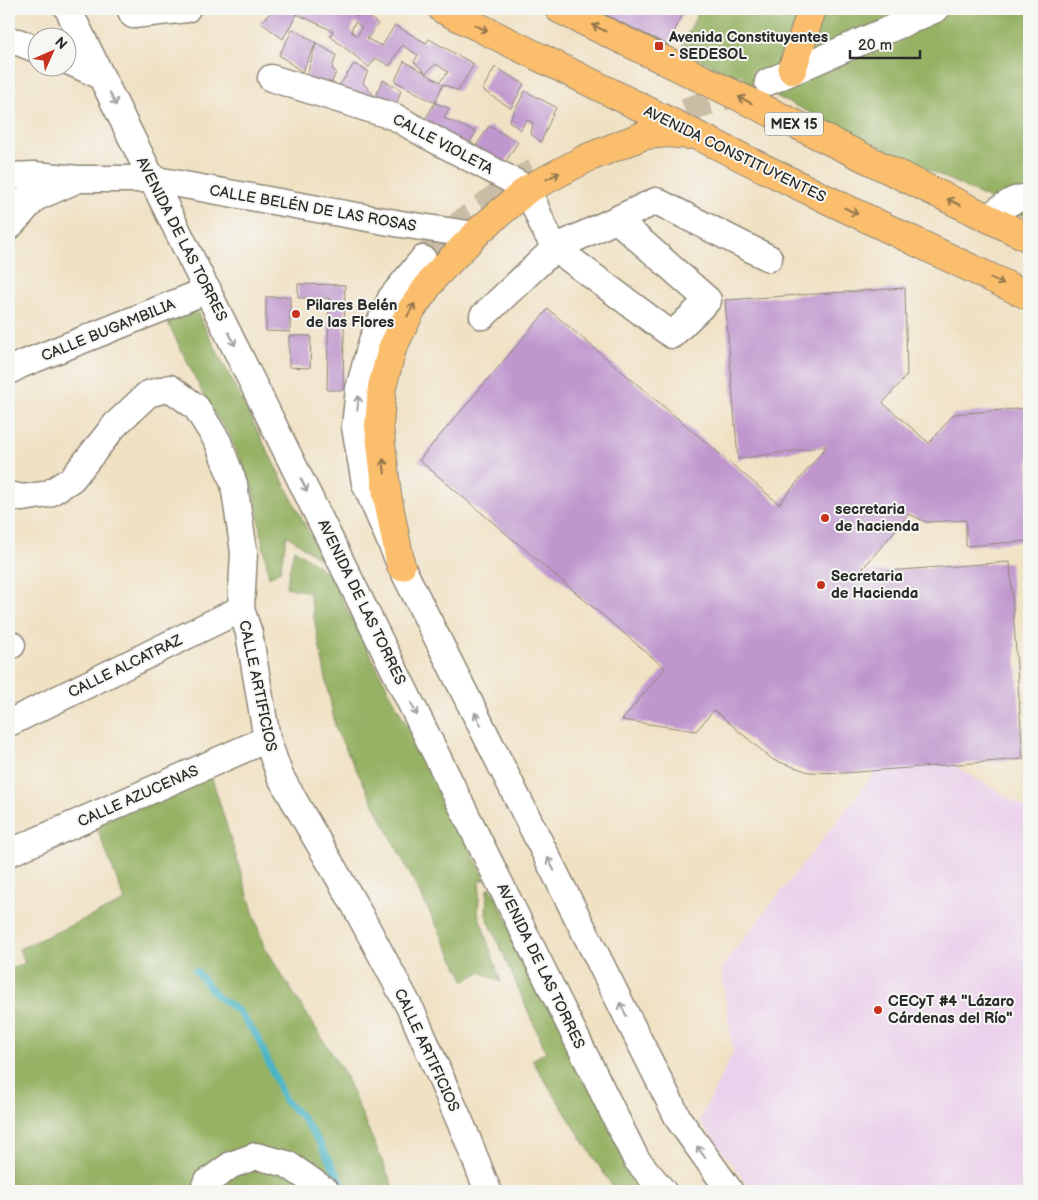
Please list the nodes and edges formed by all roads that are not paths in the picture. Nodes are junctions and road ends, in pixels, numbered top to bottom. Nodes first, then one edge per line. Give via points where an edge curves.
1 (68, 9) edge
2 (130, 9) edge
3 (187, 9) edge
4 (442, 9) edge
5 (559, 9) edge
6 (812, 9) edge
7 (936, 9) edge
8 (9, 42) edge
9 (28, 46) edge
10 (78, 66) edge
11 (792, 70) junction
12 (101, 76) junction
13 (270, 78) dead end
14 (768, 82) tunnel mouth
15 (700, 136) junction
16 (9, 176) edge
17 (79, 179) junction
18 (151, 179) junction
19 (528, 189) junction
20 (35, 198) junction
21 (1029, 198) edge
22 (9, 206) edge
23 (987, 218) junction
24 (617, 220) junction
25 (9, 227) edge
26 (475, 235) junction
27 (1029, 238) edge
28 (555, 248) junction
29 (769, 258) dead end
30 (423, 259) tunnel mouth
31 (208, 290) junction
32 (1029, 296) edge
33 (483, 316) dead end
34 (9, 371) edge
35 (13, 499) edge
36 (401, 566) junction
37 (240, 609) junction
38 (9, 723) edge
39 (267, 740) junction
40 (9, 853) edge
41 (203, 1191) edge
42 (326, 1191) edge
43 (488, 1191) edge
44 (663, 1191) edge
45 (730, 1191) edge

1 - 12 street, AVENIDA DE LAS TORRES
2 - 3 street via 133,15
4 -> 15 highway, AVENIDA CONSTITUYENTES
23 -> 5 highway, MEX 15
6 - 11 highway
7 - 11 street
8 - 9 street
10 - 12 street
11 - 14 street
12 -> 18 street, AVENIDA DE LAS TORRES
13 - 19 street, CALLE VIOLETA via 395,117
19 -> 15 highway via 587,158 645,134
15 -> 32 highway, AVENIDA CONSTITUYENTES
16 - 17 street, CALLE BELÉN DE LAS ROSAS
17 - 18 street, CALLE BELÉN DE LAS ROSAS
17 - 20 street
18 - 26 street, CALLE BELÉN DE LAS ROSAS
18 - 31 street, AVENIDA DE LAS TORRES
19 - 26 highway
19 - 28 street
20 - 22 street
20 - 25 street
21 - 23 street via 1008,203
23 - 27 highway, MEX 15
24 - 28 street
24 - 28 street via 708,300 672,335
24 - 29 street via 656,201
36 -> 26 highway via 387,495 379,426 382,388 392,349 411,310 435,276
28 - 33 street
36 -> 30 street via 365,483 355,428 359,389 372,341 391,298
31 - 34 street, CALLE BUGAMBILIA
31 -> 44 street, AVENIDA DE LAS TORRES via 636,1160
35 - 37 street, CALLE ARTIFICIOS via 48,494 72,479 115,425 148,394 170,388 196,406 218,442 234,484 244,552
45 -> 36 street via 679,1120
37 - 38 street, CALLE ALCATRAZ
37 - 39 street, CALLE ARTIFICIOS via 249,633
39 - 40 street, CALLE AZUCENAS
39 - 43 street, CALLE ARTIFICIOS via 280,776 412,1012
41 - 42 street via 206,1183 231,1165 256,1156 287,1164

